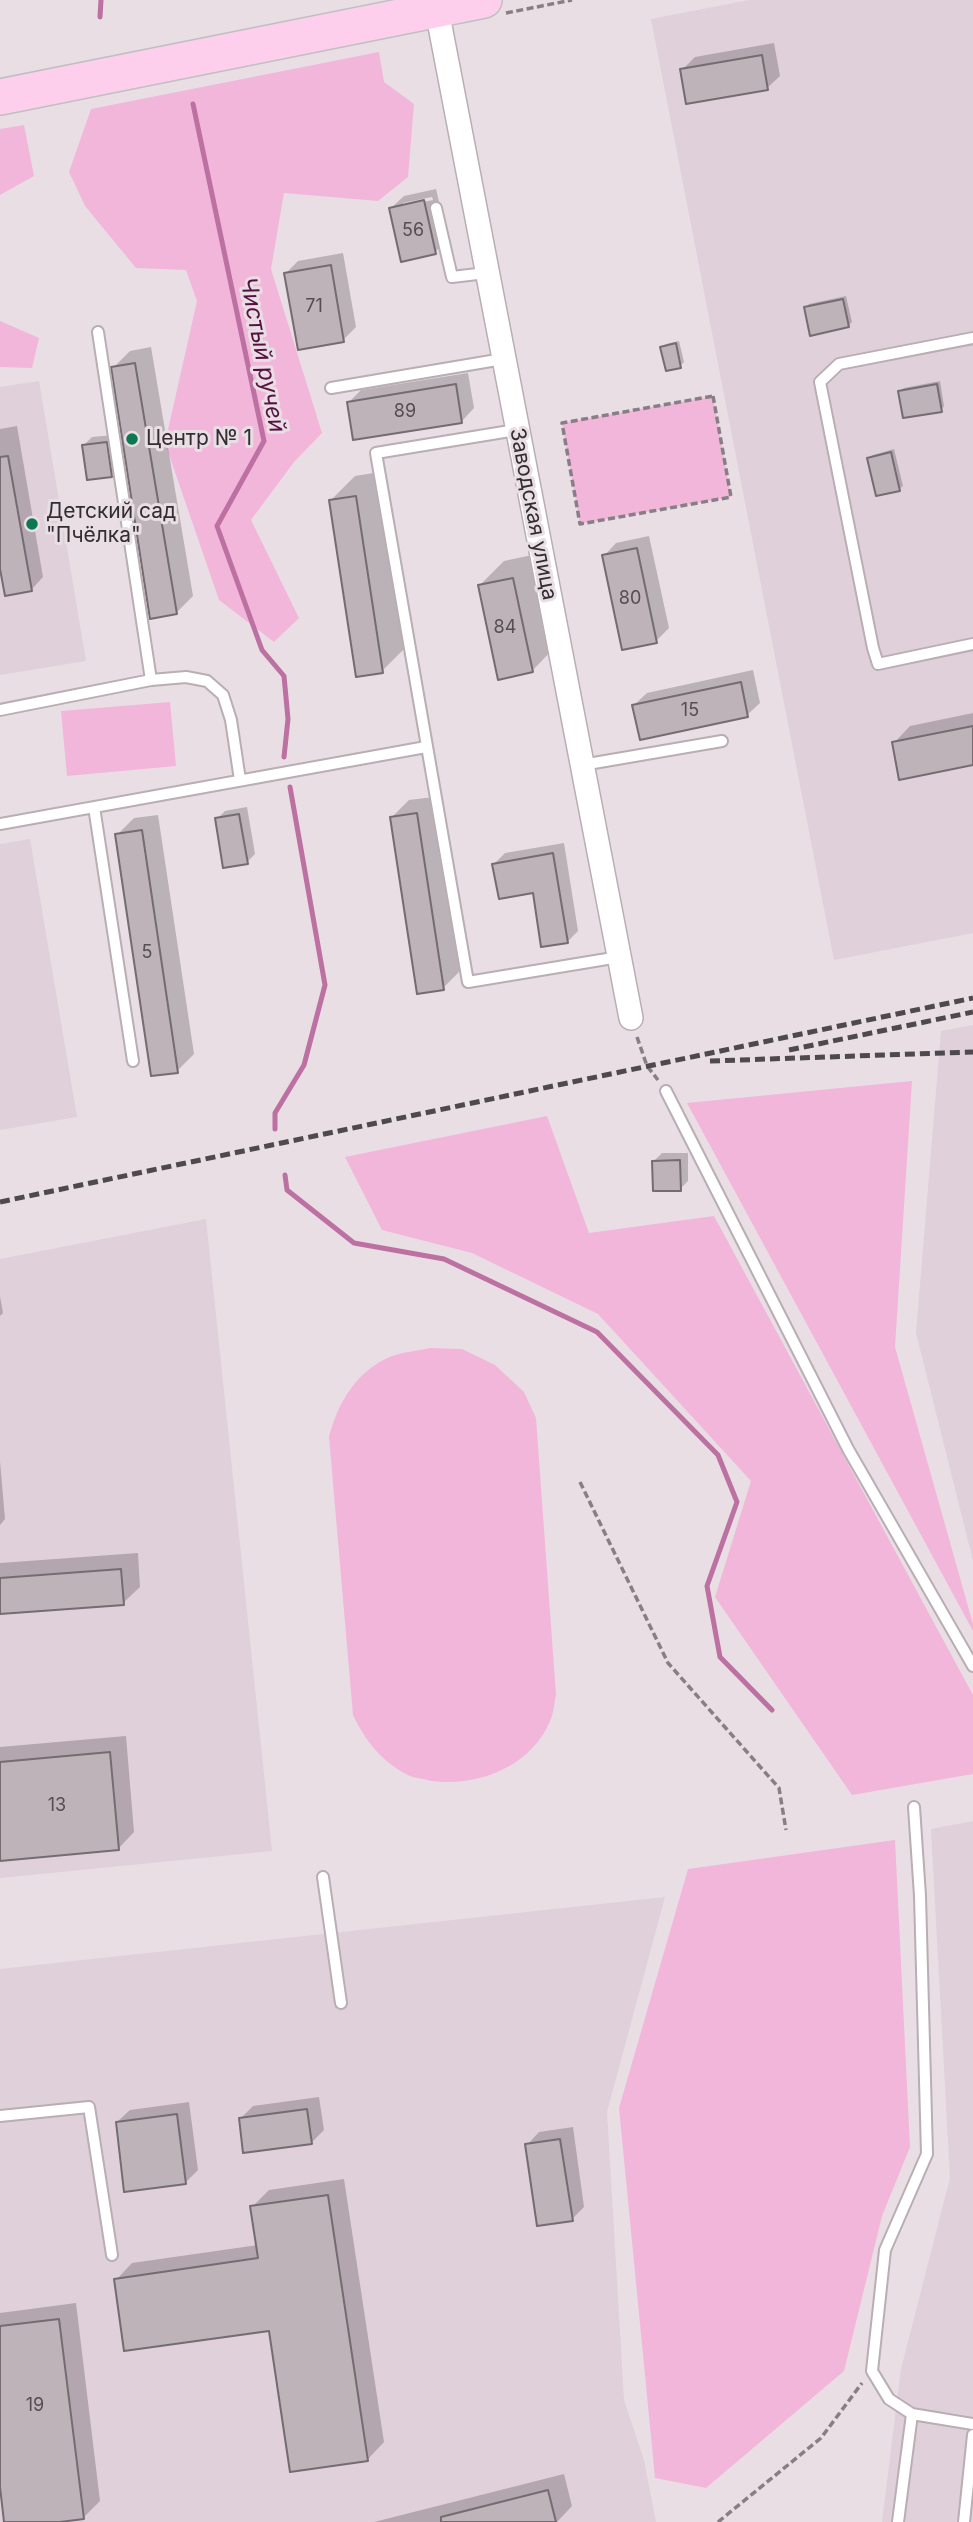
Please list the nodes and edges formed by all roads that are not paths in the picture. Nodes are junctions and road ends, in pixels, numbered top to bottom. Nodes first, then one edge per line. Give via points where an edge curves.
1 (370, 0) edge
2 (436, 4) edge
3 (490, 8) edge
4 (0, 75) edge
5 (0, 97) edge
6 (436, 208) dead end
7 (486, 273) junction
8 (98, 332) dead end
9 (973, 338) edge
10 (503, 359) junction
11 (331, 388) dead end
12 (516, 430) junction
13 (973, 644) edge
14 (152, 680) junction
15 (0, 710) edge
16 (722, 741) dead end
17 (426, 747) junction
18 (582, 765) junction
19 (240, 780) junction
20 (94, 807) junction
21 (0, 824) edge
22 (619, 957) junction
23 (631, 1018) road end
24 (133, 1061) dead end
25 (666, 1091) road end
26 (973, 1666) edge
27 (914, 1807) dead end
28 (323, 1877) dead end
29 (341, 2003) dead end
30 (0, 2116) edge
31 (112, 2255) dead end
32 (912, 2414) junction
33 (973, 2424) edge
34 (973, 2435) edge
35 (898, 2522) edge
36 (964, 2522) edge

1 - 4 main road
2 - 3 main road
2 - 5 main road
2 - 7 street, Заводская улица
6 - 7 lane via 452,277
7 - 10 street, Заводская улица
8 - 14 lane
9 - 13 lane via 839,364 820,382 878,664
10 - 11 lane
10 - 12 street, Заводская улица
12 - 17 lane via 376,453
12 - 18 street, Заводская улица
14 - 15 lane
14 - 19 lane via 186,677 208,681 223,695
16 - 18 lane
17 - 19 lane
17 - 22 lane via 468,982
18 - 22 street, Заводская улица
19 - 20 lane
20 - 21 lane
20 - 24 lane
22 - 23 street, Заводская улица
25 - 26 lane via 848,1449
27 - 32 lane via 927,2154 885,2250 872,2371 889,2399
28 - 29 lane
30 - 31 lane via 89,2107
32 - 33 lane
32 - 35 lane
34 - 36 lane

